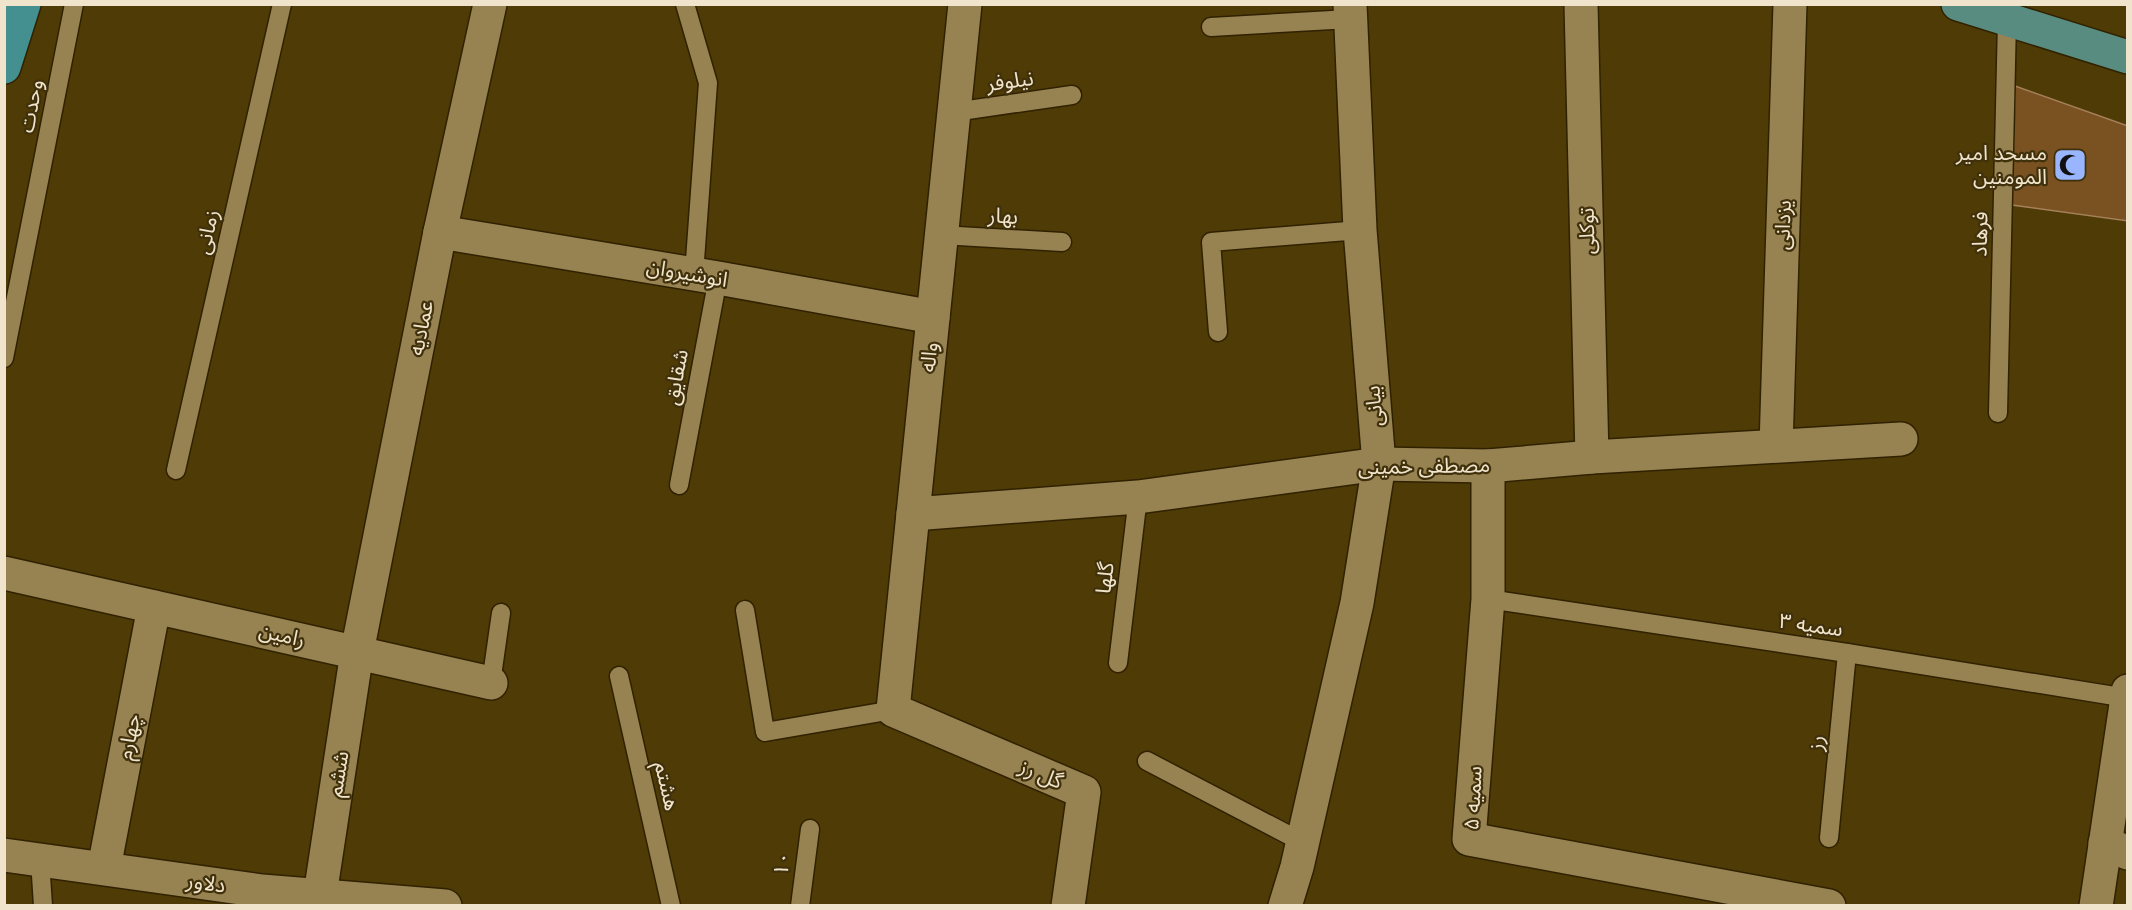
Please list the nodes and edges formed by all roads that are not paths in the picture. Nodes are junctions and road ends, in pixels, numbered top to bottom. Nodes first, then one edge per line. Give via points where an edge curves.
1 (74, 4) edge
2 (282, 4) edge
3 (490, 4) edge
4 (685, 4) edge
5 (965, 4) edge
6 (1581, 4) edge
7 (1790, 4) edge
8 (1958, 4) edge
9 (19, 11) edge
10 (1350, 12) edge
11 (2007, 20) junction
12 (1211, 27) dead end
13 (2127, 57) edge
14 (4, 67) edge
15 (1072, 95) dead end
16 (954, 112) junction
17 (1360, 230) junction
18 (440, 232) junction
19 (941, 234) junction
20 (1062, 242) dead end
21 (706, 276) junction
22 (933, 317) junction
23 (1218, 332) dead end
24 (4, 358) edge
25 (1998, 413) dead end
26 (1901, 439) dead end
27 (1776, 446) junction
28 (1593, 457) junction
29 (1379, 464) junction
30 (1488, 466) junction
31 (176, 470) dead end
32 (679, 485) dead end
33 (1138, 497) junction
34 (913, 514) junction
35 (4, 573) edge
36 (1488, 599) junction
37 (154, 606) junction
38 (745, 610) dead end
39 (501, 614) dead end
40 (357, 652) junction
41 (1847, 653) junction
42 (1118, 663) dead end
43 (619, 676) dead end
44 (490, 683) joint
45 (2127, 694) edge
46 (893, 710) junction
47 (1147, 761) dead end
48 (810, 829) dead end
49 (1829, 838) dead end
50 (1302, 842) junction
51 (2116, 848) edge
52 (4, 855) edge
53 (40, 860) junction
54 (104, 868) junction
55 (320, 895) junction
56 (233, 896) edge
57 (426, 905) edge
58 (43, 906) edge
59 (671, 906) edge
60 (800, 906) edge
61 (1068, 906) edge
62 (1286, 906) edge
63 (1829, 906) edge
64 (2096, 906) edge

1 - 24 lane, وحدت
2 - 31 lane, زمانی
3 - 18 street, عمادیه
4 - 21 lane, شقایق via 708,83
5 - 16 street, واله
6 - 28 street, توکلی
7 - 27 street, یزدانی
8 - 11 main road
9 - 14 highway
10 - 12 lane
10 - 17 street, بیانی
11 - 13 main road
11 - 25 lane, فرهاد
15 - 16 lane, نیلوفر
16 - 19 street, واله
17 - 23 lane via 1211,242
17 - 29 street, بیانی
18 - 21 street, انوشیروان
18 - 40 street, عمادیه
19 - 20 lane, بهار
19 - 22 street, واله
21 - 22 street, انوشیروان
21 - 32 lane, شقایق
22 - 34 street, واله
26 - 27 street, مصطفی خمینی
27 - 28 street, مصطفی خمینی
28 - 30 street, مصطفی خمینی
29 - 30 street, مصطفی خمینی
29 - 33 street, مصطفی خمینی
29 - 50 street, بیانی via 1357,603
30 - 36 street, سمیه ۵
33 - 34 street, مصطفی خمینی
33 - 42 lane, گلها
34 - 46 street, واله
35 - 37 street, رامین
36 - 41 lane, سمیه ۳
36 - 63 street, سمیه ۵ via 1469,839
37 - 40 street, رامین
37 - 54 street, چهارم
38 - 46 lane via 765,732
39 - 44 lane, رامین
40 - 44 street, رامین
40 - 55 street, ششم
41 - 45 lane, سمیه ۳
41 - 49 lane, رز
43 - 59 lane, هشتم
45 - 51 street
46 - 61 street, گل رز via 1084,792
47 - 50 lane
48 - 60 lane, ۱۰
50 - 62 street, بیانی
51 - 64 street
52 - 53 street, دلاور
53 - 54 street, دلاور
53 - 58 lane
54 - 56 street, دلاور
55 - 56 street, دلاور
55 - 57 street, دلاور

